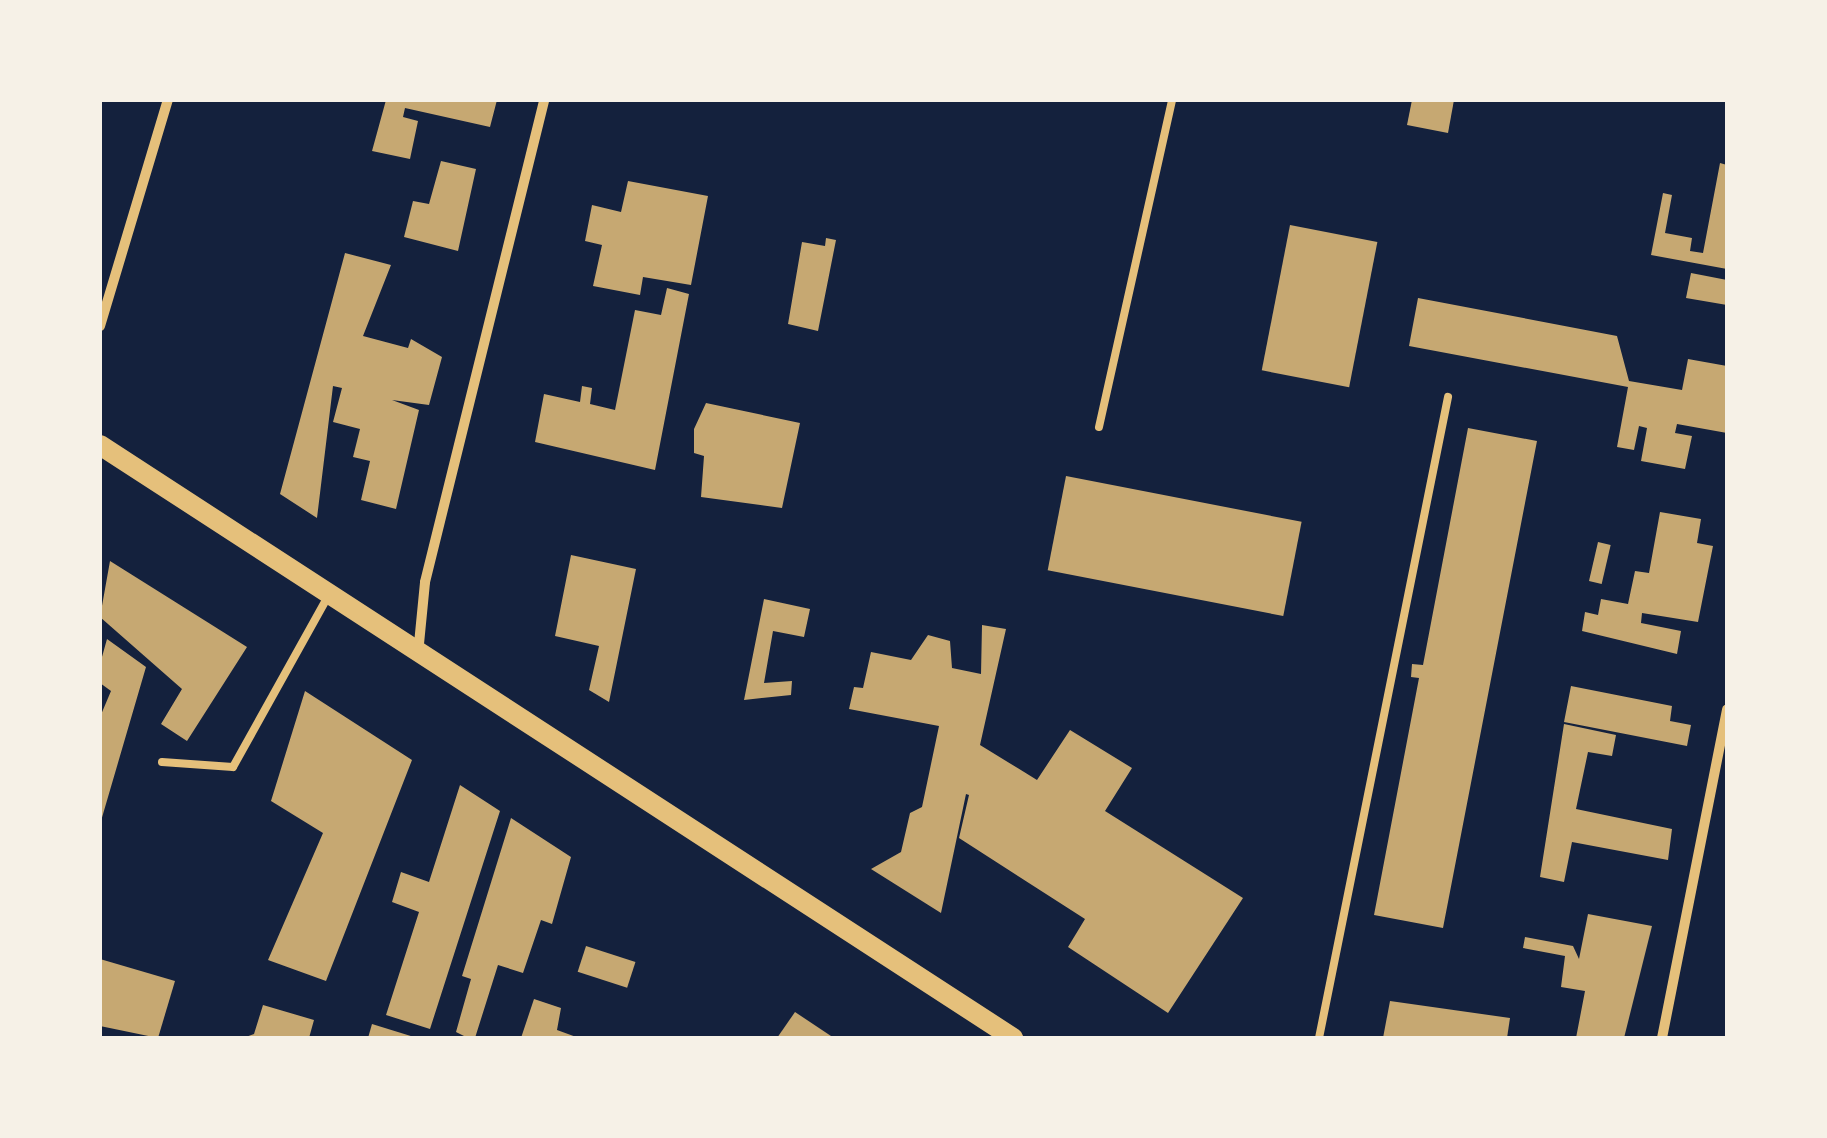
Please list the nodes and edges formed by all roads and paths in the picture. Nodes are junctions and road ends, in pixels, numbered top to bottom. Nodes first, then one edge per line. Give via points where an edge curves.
1 (168, 100) edge
2 (544, 100) edge
3 (1172, 100) edge
4 (100, 326) edge
5 (1448, 397) dead end
6 (1099, 428) dead end
7 (100, 445) edge
8 (328, 596) junction
9 (418, 656) junction
10 (1727, 709) edge
11 (162, 762) dead end
12 (1013, 1038) edge
13 (1319, 1038) edge
14 (1662, 1038) edge

1 - 4 street
2 - 9 street via 426,582
3 - 6 lane
5 - 13 lane
7 - 8 main road
8 - 9 main road
8 - 11 lane via 233,767
9 - 12 main road
10 - 14 street

